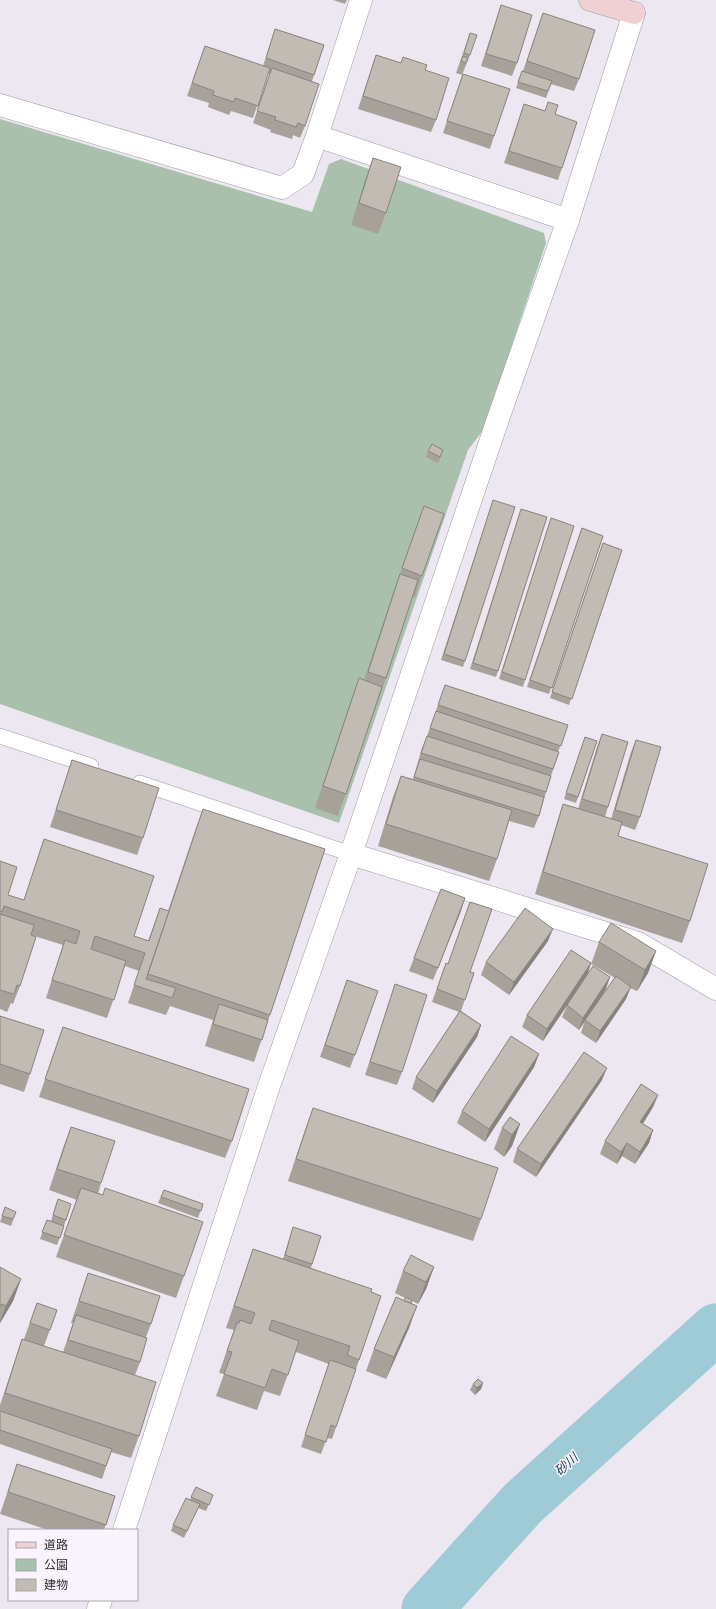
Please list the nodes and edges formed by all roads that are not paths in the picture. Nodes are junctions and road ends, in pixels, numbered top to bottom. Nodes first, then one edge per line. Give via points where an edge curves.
1 (361, 0) edge
2 (590, 0) edge
3 (0, 105) edge
4 (317, 136) junction
5 (568, 220) junction
6 (0, 736) edge
7 (105, 771) edge
8 (127, 779) edge
9 (351, 854) junction
10 (716, 989) edge
11 (124, 1529) edge

1 - 4 street
2 - 5 street via 634,13
3 - 4 street via 282,188 303,174
4 - 5 street
5 - 9 street
6 - 7 lane
8 - 9 lane
9 - 10 street via 638,943
9 - 11 street via 269,1086

